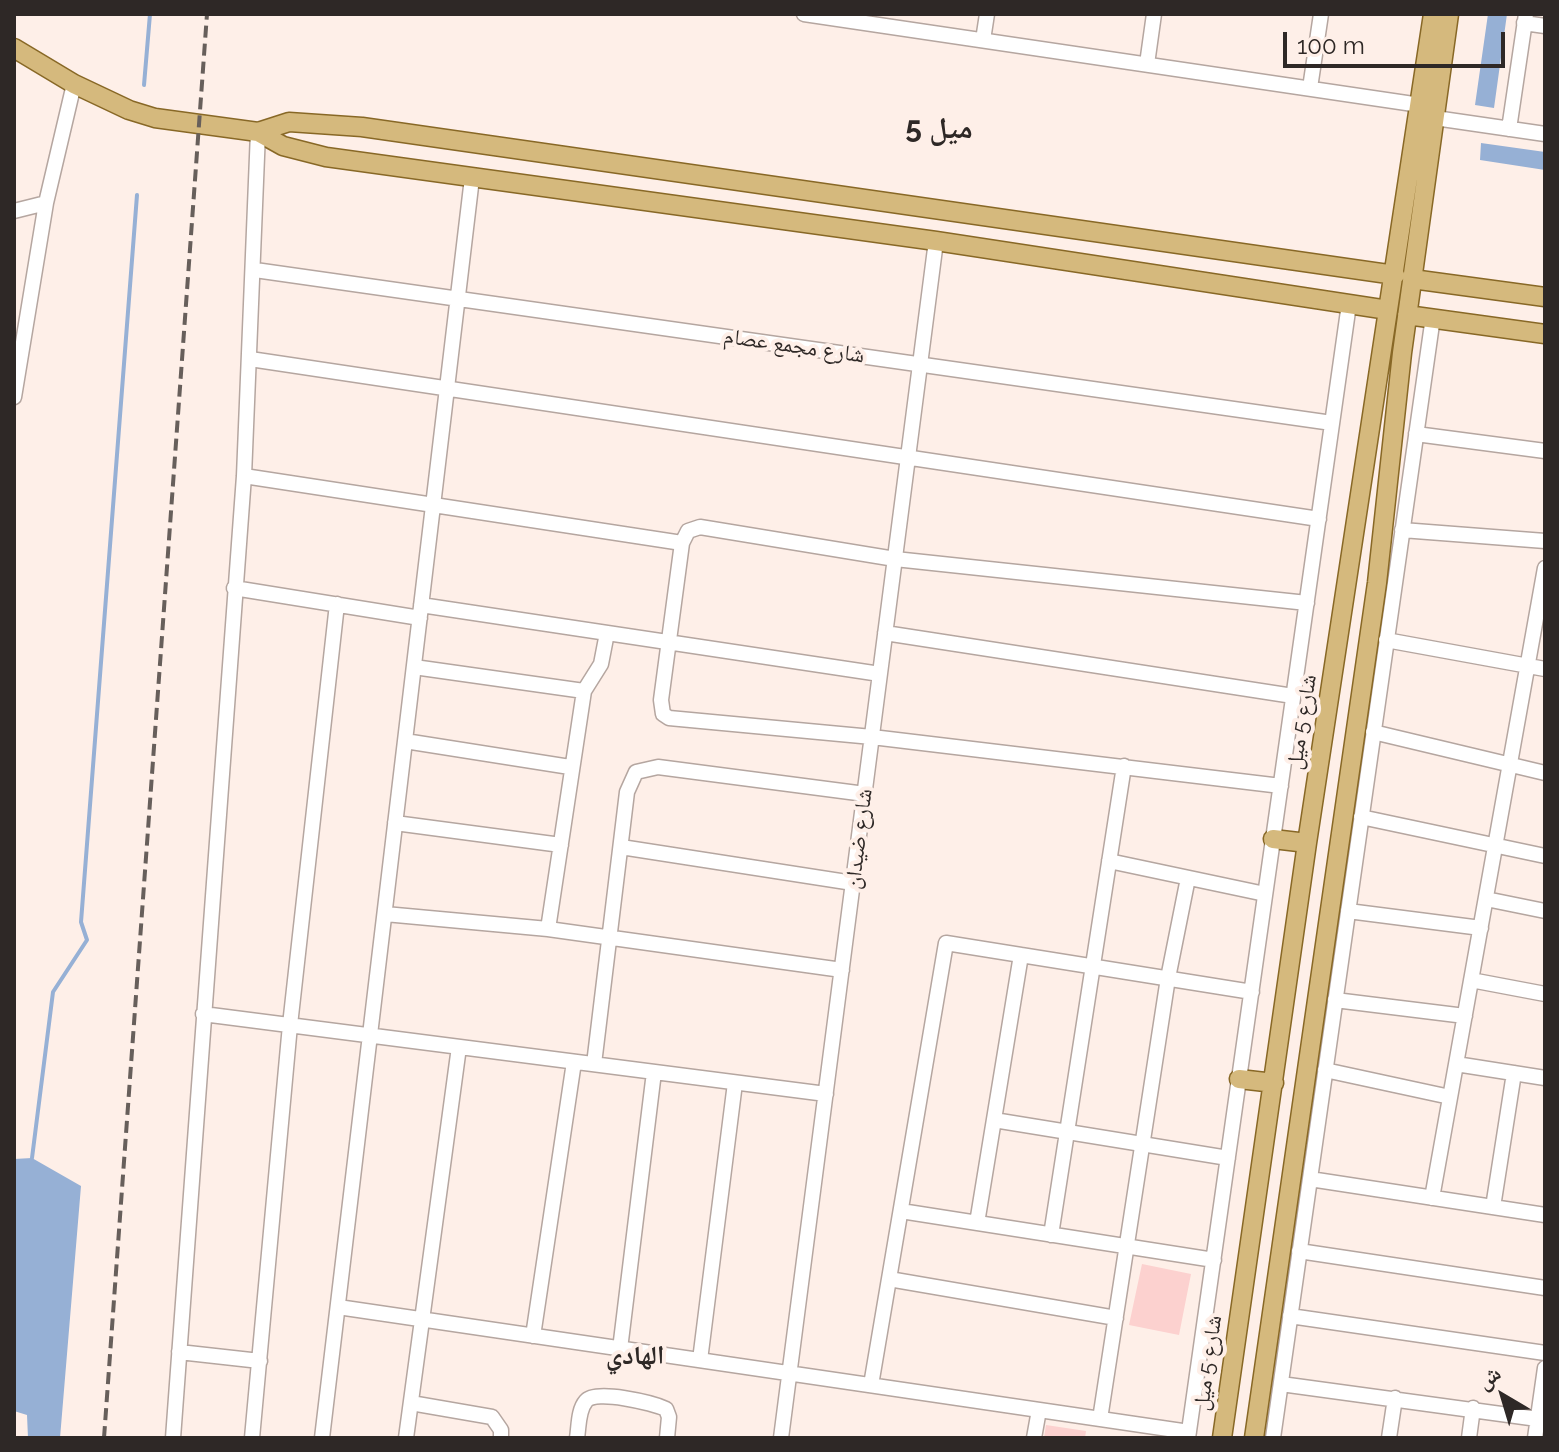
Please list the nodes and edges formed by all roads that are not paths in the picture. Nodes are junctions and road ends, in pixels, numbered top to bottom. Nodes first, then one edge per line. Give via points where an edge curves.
1 (804, 14) edge
2 (987, 14) edge
3 (1154, 14) edge
4 (1321, 14) edge
5 (1433, 14) edge
6 (1449, 14) edge
7 (1525, 18) edge
8 (895, 21) edge
9 (1545, 26) edge
10 (983, 40) junction
11 (14, 48) edge
12 (1147, 64) junction
13 (74, 84) junction
14 (1310, 88) junction
15 (1420, 105) junction
16 (1435, 118) junction
17 (1509, 129) junction
18 (258, 132) junction
19 (1545, 134) edge
20 (472, 178) junction
21 (46, 203) junction
22 (14, 211) edge
23 (1410, 233) junction
24 (936, 241) junction
25 (255, 270) junction
26 (1359, 270) junction
27 (1403, 277) junction
28 (1457, 285) junction
29 (1545, 297) edge
30 (457, 300) junction
31 (1351, 304) junction
32 (1388, 310) junction
33 (1407, 315) junction
34 (1440, 322) junction
35 (1545, 334) edge
36 (1382, 347) junction
37 (1402, 353) junction
38 (250, 359) junction
39 (920, 364) junction
40 (446, 390) junction
41 (14, 397) edge
42 (1332, 423) junction
43 (1416, 434) junction
44 (1545, 451) edge
45 (908, 458) junction
46 (244, 476) junction
47 (433, 503) junction
48 (1319, 519) junction
49 (1402, 530) junction
50 (1545, 541) edge
51 (682, 543) junction
52 (895, 559) junction
53 (1545, 568) edge
54 (1349, 577) junction
55 (1377, 583) junction
56 (234, 588) junction
57 (1307, 603) junction
58 (337, 604) junction
59 (420, 611) junction
60 (607, 633) junction
61 (885, 633) junction
62 (1386, 640) junction
63 (671, 644) junction
64 (1528, 665) junction
65 (414, 667) junction
66 (1545, 669) edge
67 (880, 674) junction
68 (584, 691) junction
69 (1293, 696) junction
70 (1373, 732) junction
71 (872, 737) junction
72 (405, 741) junction
73 (1510, 764) junction
74 (1124, 766) junction
75 (570, 767) junction
76 (1545, 773) edge
77 (1281, 786) junction
78 (865, 794) junction
79 (395, 823) junction
80 (1354, 825) junction
81 (1273, 839) junction
82 (1307, 843) junction
83 (1496, 844) junction
84 (561, 845) junction
85 (621, 847) junction
86 (1545, 856) edge
87 (1109, 861) junction
88 (1188, 878) junction
89 (853, 883) junction
90 (1265, 894) junction
91 (1486, 899) junction
92 (1348, 911) junction
93 (1545, 911) edge
94 (385, 914) junction
95 (1481, 928) junction
96 (548, 929) junction
97 (610, 938) junction
98 (1021, 955) junction
99 (1093, 967) junction
100 (842, 970) junction
101 (1168, 978) junction
102 (1471, 980) junction
103 (1252, 992) junction
104 (1545, 994) edge
105 (1335, 1000) junction
106 (203, 1014) junction
107 (1465, 1016) junction
108 (290, 1025) junction
109 (370, 1035) junction
110 (459, 1047) junction
111 (574, 1062) junction
112 (594, 1064) junction
113 (1456, 1064) junction
114 (1325, 1070) junction
115 (654, 1072) junction
116 (1514, 1073) junction
117 (1545, 1078) edge
118 (1239, 1079) junction
119 (735, 1083) junction
120 (1274, 1083) junction
121 (826, 1094) junction
122 (1450, 1097) junction
123 (1300, 1107) junction
124 (1319, 1111) junction
125 (994, 1120) junction
126 (1067, 1131) junction
127 (1143, 1144) junction
128 (1228, 1158) junction
129 (1310, 1179) junction
130 (1432, 1198) junction
131 (1493, 1207) junction
132 (901, 1211) junction
133 (1545, 1215) edge
134 (977, 1223) junction
135 (1051, 1235) junction
136 (1127, 1247) junction
137 (1299, 1251) junction
138 (1214, 1260) junction
139 (889, 1279) junction
140 (1545, 1288) edge
141 (338, 1307) junction
142 (1290, 1316) junction
143 (1116, 1318) junction
144 (424, 1320) junction
145 (533, 1336) junction
146 (620, 1349) junction
147 (179, 1352) junction
148 (1545, 1353) edge
149 (700, 1360) junction
150 (260, 1361) junction
151 (1545, 1368) edge
152 (790, 1373) junction
153 (1281, 1384) junction
154 (871, 1385) junction
155 (1395, 1398) junction
156 (411, 1403) junction
157 (1473, 1408) junction
158 (1039, 1410) junction
159 (1100, 1419) junction
160 (1541, 1420) edge
161 (1189, 1435) edge
162 (173, 1438) edge
163 (252, 1438) edge
164 (322, 1438) edge
165 (406, 1438) edge
166 (501, 1438) edge
167 (577, 1438) edge
168 (667, 1438) edge
169 (781, 1438) edge
170 (1034, 1438) edge
171 (1222, 1438) edge
172 (1254, 1438) edge
173 (1273, 1438) edge
174 (1389, 1438) edge
175 (1469, 1438) edge
176 (1535, 1438) edge

1 - 8 street
2 - 10 street
3 - 12 street
4 - 14 street
5 - 15 main road, شارع 5 ميل
6 - 16 main road, شارع 5 ميل
7 - 9 street
7 - 17 street
8 - 10 street
10 - 12 street
11 - 13 main road
12 - 14 street
13 - 18 main road via 155,118
13 - 21 street
14 - 15 street
15 - 23 main road, شارع 5 ميل
16 - 17 street
16 - 23 main road, شارع 5 ميل
17 - 19 street
18 - 20 main road via 283,146 326,157
18 - 25 street
18 - 26 main road via 289,122 362,127
20 - 24 main road
20 - 30 street
21 - 22 street
21 - 41 street
23 - 26 main road via 1381,263
23 - 27 main road, شارع 5 ميل
23 - 28 main road via 1436,273
24 - 31 main road
24 - 39 street, شارع ضيدان
25 - 30 street, شارع مجمع عصام
25 - 38 street
26 - 27 main road
27 - 28 main road
27 - 32 main road, شارع 5 ميل
27 - 33 main road, شارع 5 ميل
28 - 29 main road
30 - 39 street, شارع مجمع عصام
30 - 40 street
31 - 32 main road
31 - 36 main road via 1373,316
31 - 42 street
32 - 36 main road, شارع 5 ميل
33 - 34 main road
33 - 37 main road, شارع 5 ميل
34 - 35 main road
34 - 37 main road via 1416,332
34 - 43 street
36 - 54 main road, شارع 5 ميل
37 - 55 main road, شارع 5 ميل
38 - 40 street
38 - 46 street
39 - 42 street, شارع مجمع عصام
39 - 45 street, شارع ضيدان
40 - 45 street
40 - 47 street
42 - 48 street
43 - 44 street
43 - 49 street
45 - 48 street
45 - 52 street, شارع ضيدان
46 - 47 street
46 - 56 street
47 - 51 street
47 - 59 street
48 - 57 street
49 - 50 street
49 - 62 street
51 - 52 street via 688,531 700,527
51 - 63 street
52 - 57 street
52 - 61 street, شارع ضيدان
53 - 64 street
54 - 55 main road
54 - 82 main road, شارع 5 ميل
55 - 80 main road, شارع 5 ميل
56 - 58 street
56 - 106 street
57 - 69 street
58 - 59 street
58 - 108 street
59 - 60 street
59 - 65 street
60 - 63 street
60 - 68 street via 601,664
61 - 67 street, شارع ضيدان
61 - 69 street
62 - 64 street
62 - 70 street
63 - 67 street
63 - 71 street via 661,707 669,718
64 - 66 street
64 - 73 street
65 - 68 street
65 - 72 street
67 - 71 street, شارع ضيدان
68 - 75 street
69 - 77 street
70 - 73 street
70 - 80 street
71 - 74 street
71 - 78 street, شارع ضيدان
72 - 75 street
72 - 79 street
73 - 76 street
73 - 83 street
74 - 77 street
74 - 87 street
75 - 84 street
77 - 81 street
78 - 85 street via 647,767 629,781
78 - 89 street, شارع ضيدان
79 - 84 street
79 - 94 street
80 - 83 street
80 - 92 street
80 - 123 main road, شارع 5 ميل
81 - 82 main road
81 - 90 street
82 - 120 main road, شارع 5 ميل
83 - 86 street
83 - 91 street
84 - 96 street
85 - 89 street
85 - 97 street
87 - 88 street
87 - 99 street
88 - 90 street
88 - 101 street
89 - 100 street, شارع ضيدان
90 - 103 street
91 - 93 street
91 - 95 street
92 - 95 street
92 - 105 street
94 - 96 street
94 - 109 street
95 - 102 street
96 - 97 street
97 - 100 street
97 - 112 street
98 - 99 street
98 - 125 street
98 - 132 street via 946,943
99 - 101 street
99 - 126 street
100 - 121 street, شارع ضيدان
101 - 103 street
101 - 127 street
102 - 104 street
102 - 107 street
103 - 118 street
105 - 107 street
105 - 114 street
106 - 108 street
106 - 147 street
107 - 113 street
108 - 109 street
108 - 150 street
109 - 110 street
109 - 141 street
110 - 111 street
110 - 144 street
111 - 112 street
111 - 145 street
112 - 115 street
113 - 116 street
113 - 122 street
114 - 122 street
114 - 124 street
115 - 119 street
115 - 146 street
116 - 117 street
116 - 131 street
118 - 120 main road
118 - 128 street
119 - 121 street
119 - 149 street
120 - 171 main road, شارع 5 ميل
121 - 152 street, شارع ضيدان
122 - 130 street
123 - 124 main road
123 - 172 main road, شارع 5 ميل
124 - 129 street
125 - 126 street
125 - 134 street
126 - 127 street
126 - 135 street
127 - 128 street
127 - 136 street
128 - 138 street
129 - 130 street
129 - 137 street
130 - 131 street
131 - 133 street
132 - 134 street
132 - 139 street
134 - 135 street
135 - 136 street
136 - 138 street
136 - 143 street
137 - 140 street
137 - 142 street
138 - 161 street
139 - 143 street
139 - 154 street
141 - 144 street
141 - 164 street
142 - 148 street
142 - 153 street
143 - 159 street
144 - 145 street
144 - 156 street
145 - 146 street
146 - 149 street
147 - 150 street
147 - 162 street
149 - 152 street
150 - 163 street
151 - 160 street
152 - 154 street
152 - 169 street, شارع ضيدان
153 - 155 street
153 - 173 street
154 - 158 street
155 - 157 street
155 - 174 street
156 - 165 street
156 - 166 street via 492,1417
157 - 160 street
157 - 175 street
158 - 159 street
158 - 170 street
159 - 161 street
160 - 176 street
167 - 168 street via 583,1403 602,1395 666,1409

